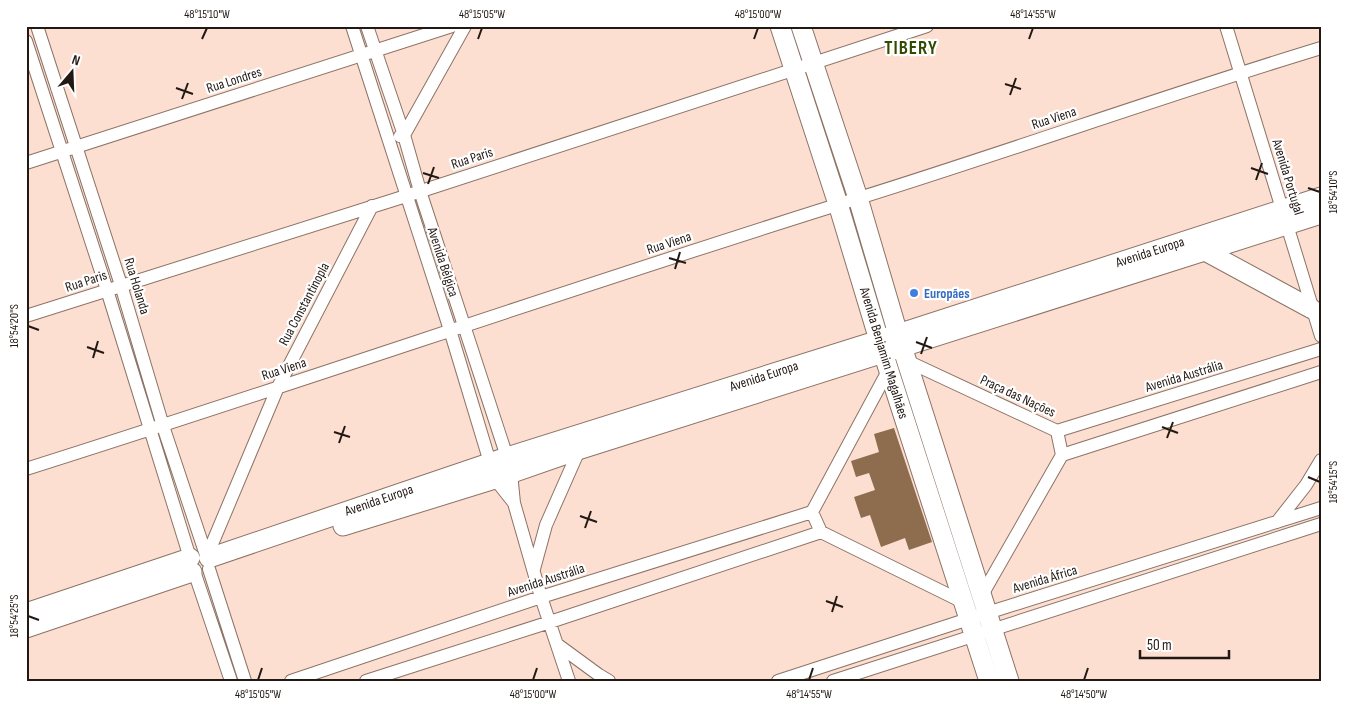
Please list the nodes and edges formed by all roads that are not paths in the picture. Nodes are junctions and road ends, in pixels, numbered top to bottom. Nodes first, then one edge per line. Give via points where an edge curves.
1 (37, 26) edge
2 (352, 26) edge
3 (367, 26) edge
4 (452, 26) edge
5 (465, 26) edge
6 (780, 26) edge
7 (801, 26) edge
8 (927, 26) edge
9 (1226, 26) edge
10 (26, 41) edge
11 (1321, 48) edge
12 (375, 51) junction
13 (361, 55) junction
14 (813, 64) junction
15 (794, 71) junction
16 (1240, 73) junction
17 (404, 135) junction
18 (389, 140) junction
19 (76, 147) junction
20 (61, 152) junction
21 (26, 164) edge
22 (420, 191) junction
23 (406, 196) junction
24 (1321, 197) edge
25 (858, 198) junction
26 (838, 204) junction
27 (372, 206) junction
28 (1321, 214) edge
29 (1284, 217) junction
30 (1205, 251) junction
31 (121, 285) junction
32 (107, 290) junction
33 (1312, 309) junction
34 (26, 316) edge
35 (464, 325) junction
36 (450, 330) junction
37 (1321, 336) edge
38 (902, 347) junction
39 (1321, 349) edge
40 (884, 354) junction
41 (1321, 372) edge
42 (278, 387) junction
43 (163, 426) junction
44 (150, 430) junction
45 (1057, 431) junction
46 (590, 432) junction
47 (933, 442) junction
48 (914, 447) junction
49 (578, 450) junction
50 (1062, 455) junction
51 (1321, 460) edge
52 (26, 468) edge
53 (501, 468) junction
54 (1321, 508) edge
55 (812, 512) junction
56 (1276, 522) junction
57 (1321, 524) edge
58 (820, 532) junction
59 (201, 563) junction
60 (534, 569) junction
61 (982, 594) junction
62 (541, 597) junction
63 (26, 613) edge
64 (978, 620) junction
65 (550, 622) junction
66 (26, 628) edge
67 (558, 645) junction
68 (782, 680) edge
69 (231, 681) edge
70 (245, 681) edge
71 (291, 681) edge
72 (366, 681) edge
73 (569, 681) edge
74 (609, 681) edge
75 (833, 681) edge
76 (989, 681) edge
77 (1009, 681) edge

1 - 19 street, Rua Holanda
2 - 13 street, Avenida Bélgica
3 - 12 street, Avenida Bélgica
4 - 12 street, Rua Londres
5 - 17 street
6 - 15 main road, Avenida Benjamim Magalhães
7 - 14 main road, Avenida Benjamim Magalhães
8 - 14 street, Rua Paris
9 - 16 street, Avenida Portugal
10 - 20 street, Rua Holanda
11 - 16 street, Rua Viena
12 - 13 street, Rua Londres
12 - 17 street, Avenida Bélgica
13 - 18 street, Avenida Bélgica
13 - 19 street, Rua Londres
14 - 15 street, Rua Paris
14 - 25 main road, Avenida Benjamim Magalhães
15 - 22 street, Rua Paris
15 - 26 main road, Avenida Benjamim Magalhães
16 - 25 street, Rua Viena
16 - 29 street, Avenida Portugal
17 - 18 street
17 - 22 street, Avenida Bélgica
18 - 23 street, Avenida Bélgica
19 - 20 street, Rua Londres
19 - 31 street, Rua Holanda
20 - 21 street, Rua Londres
20 - 32 street, Rua Holanda
22 - 23 street, Rua Paris
22 - 35 street, Avenida Bélgica
23 - 27 street, Rua Paris
23 - 36 street, Avenida Bélgica
24 - 29 main road, Avenida Europa
25 - 26 street, Rua Viena
25 - 38 main road, Avenida Benjamim Magalhães
26 - 35 street, Rua Viena
26 - 40 main road, Avenida Benjamim Magalhães
27 - 31 street, Rua Paris
27 - 42 street, Rua Constantinopla
28 - 29 main road, Avenida Europa
29 - 30 main road, Avenida Europa
29 - 33 street, Avenida Portugal
29 - 38 main road, Avenida Europa
30 - 33 main road
30 - 38 main road, Avenida Europa
31 - 32 street, Rua Paris
31 - 43 street, Rua Holanda
32 - 34 street, Rua Paris
32 - 44 street, Rua Holanda
33 - 37 street, Avenida Portugal
35 - 36 street, Rua Viena
35 - 53 street, Avenida Bélgica
36 - 42 street, Rua Viena
36 - 53 street, Avenida Bélgica
38 - 40 main road, Avenida Europa
38 - 45 street, Praça das Nações
38 - 47 main road, Avenida Benjamim Magalhães
39 - 45 street, Avenida Austrália
40 - 46 main road, Avenida Europa
40 - 48 main road, Avenida Benjamim Magalhães
40 - 49 main road, Avenida Europa
40 - 55 street
41 - 50 street
42 - 43 street, Rua Viena
42 - 59 street, Rua Constantinopla
43 - 44 street, Rua Viena
43 - 59 street, Rua Holanda
44 - 52 street, Rua Viena
44 - 59 street, Rua Holanda
45 - 50 street, Praça das Nações
46 - 49 street
46 - 53 main road, Avenida Europa
47 - 48 main road
47 - 61 main road, Avenida Benjamim Magalhães
48 - 64 main road, Avenida Benjamim Magalhães
49 - 53 main road, Avenida Europa
49 - 60 street via 546,525
50 - 61 street
51 - 56 street
53 - 59 main road, Avenida Europa
53 - 60 street, Avenida Bélgica
54 - 56 street, Avenida África
55 - 58 street
55 - 62 street, Avenida Austrália
56 - 64 street, Avenida África
57 - 64 street, Avenida África
58 - 64 street
58 - 65 street
59 - 63 main road, Avenida Europa
59 - 66 main road, Avenida Europa
59 - 69 street, Rua Holanda
59 - 70 street, Rua Holanda
60 - 62 street, Avenida Bélgica
61 - 64 main road, Avenida Benjamim Magalhães
62 - 65 street, Avenida Bélgica
62 - 71 street, Avenida Austrália
64 - 68 street, Avenida África
64 - 75 street, Avenida África
64 - 76 main road, Avenida Benjamim Magalhães
64 - 77 main road, Avenida Benjamim Magalhães
65 - 67 street, Avenida Bélgica
65 - 72 street
67 - 73 street, Avenida Bélgica
67 - 74 street

